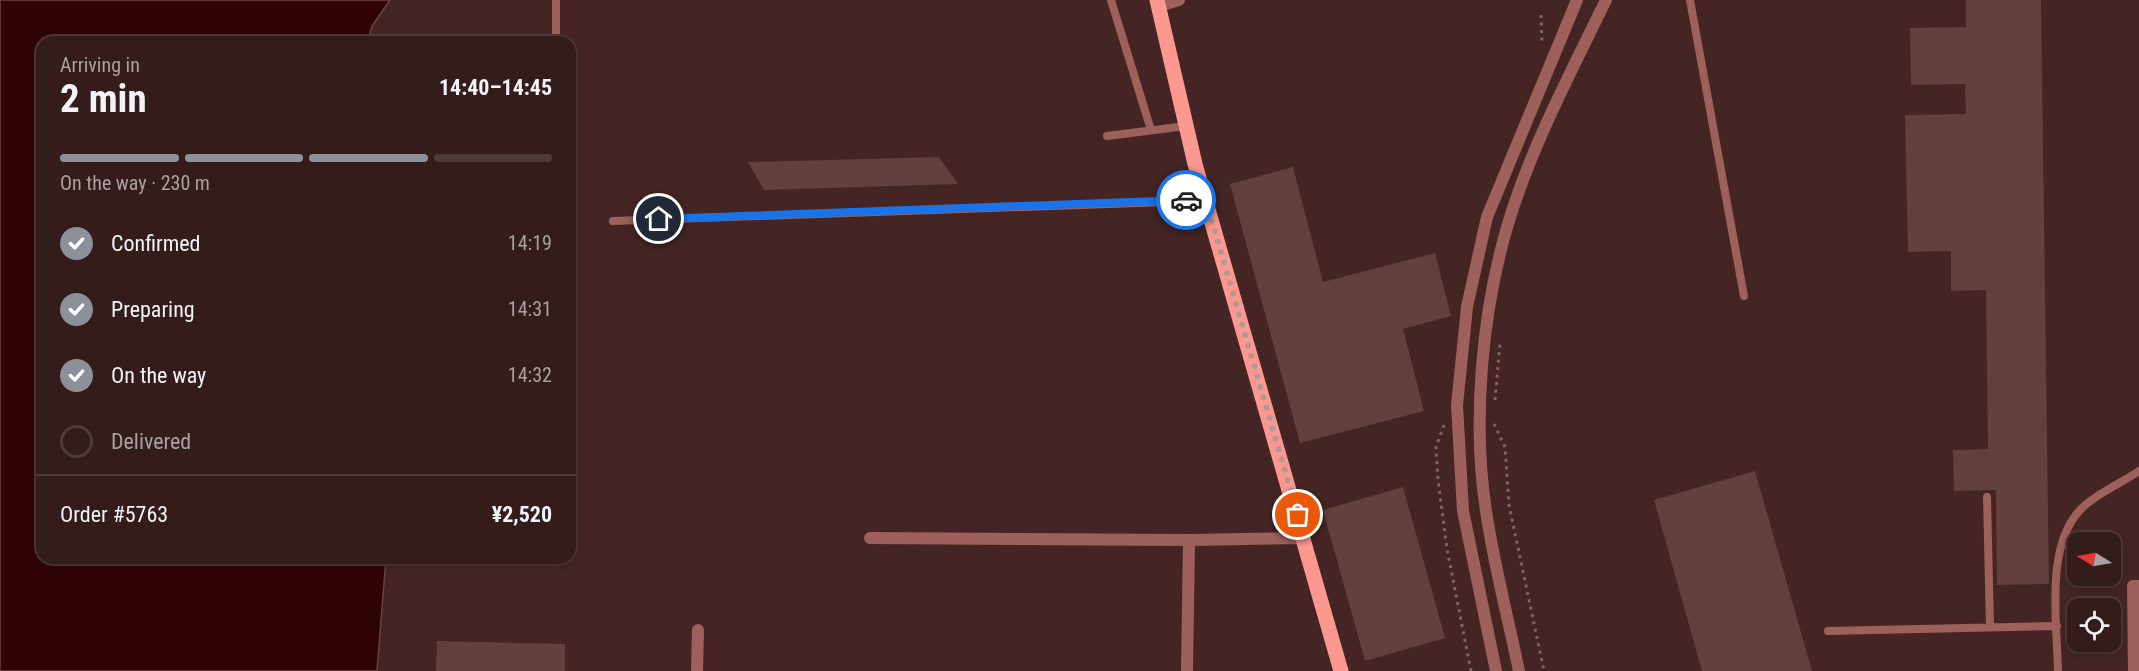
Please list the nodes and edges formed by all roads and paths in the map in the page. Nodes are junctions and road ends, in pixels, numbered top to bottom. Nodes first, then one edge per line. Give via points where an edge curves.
1 (556, 0) edge
2 (1111, 0) edge
3 (1179, 0) edge
4 (1577, 0) edge
5 (1690, 0) edge
6 (1603, 1) edge
7 (1158, 3) edge
8 (556, 36) edge
9 (1186, 126) junction
10 (1151, 130) junction
11 (1107, 136) dead end
12 (1205, 198) junction
13 (613, 221) dead end
14 (1744, 296) dead end
15 (1500, 336) dead end
16 (1495, 402) dead end
17 (1494, 413) dead end
18 (2139, 471) edge
19 (1987, 497) dead end
20 (870, 538) dead end
21 (1305, 538) junction
22 (1189, 540) junction
23 (2139, 586) edge
24 (2057, 626) junction
25 (1990, 627) junction
26 (698, 630) dead end
27 (1828, 631) dead end
28 (697, 671) edge
29 (1187, 671) edge
30 (1341, 671) edge
31 (1496, 671) edge
32 (1519, 671) edge
33 (1544, 671) edge
34 (2058, 671) edge
35 (2134, 671) edge

1 - 8 lane
2 - 10 lane
3 - 7 street
4 - 31 street via 1487,217 1467,307 1457,405 1463,511
5 - 14 lane
6 - 32 street via 1541,138 1508,224 1488,312 1479,409 1485,510
7 - 9 main road
9 - 10 lane
9 - 12 main road
10 - 11 lane
12 - 13 lane
12 - 21 main road
15 - 16 path
17 - 33 path via 1494,424 1505,447 1509,505
18 - 24 lane via 2083,507 2073,521 2056,560
19 - 25 lane
20 - 22 street
21 - 22 street
21 - 30 main road
22 - 29 street
23 - 35 street via 2133,586
24 - 25 lane
24 - 34 lane
25 - 27 lane
26 - 28 street

